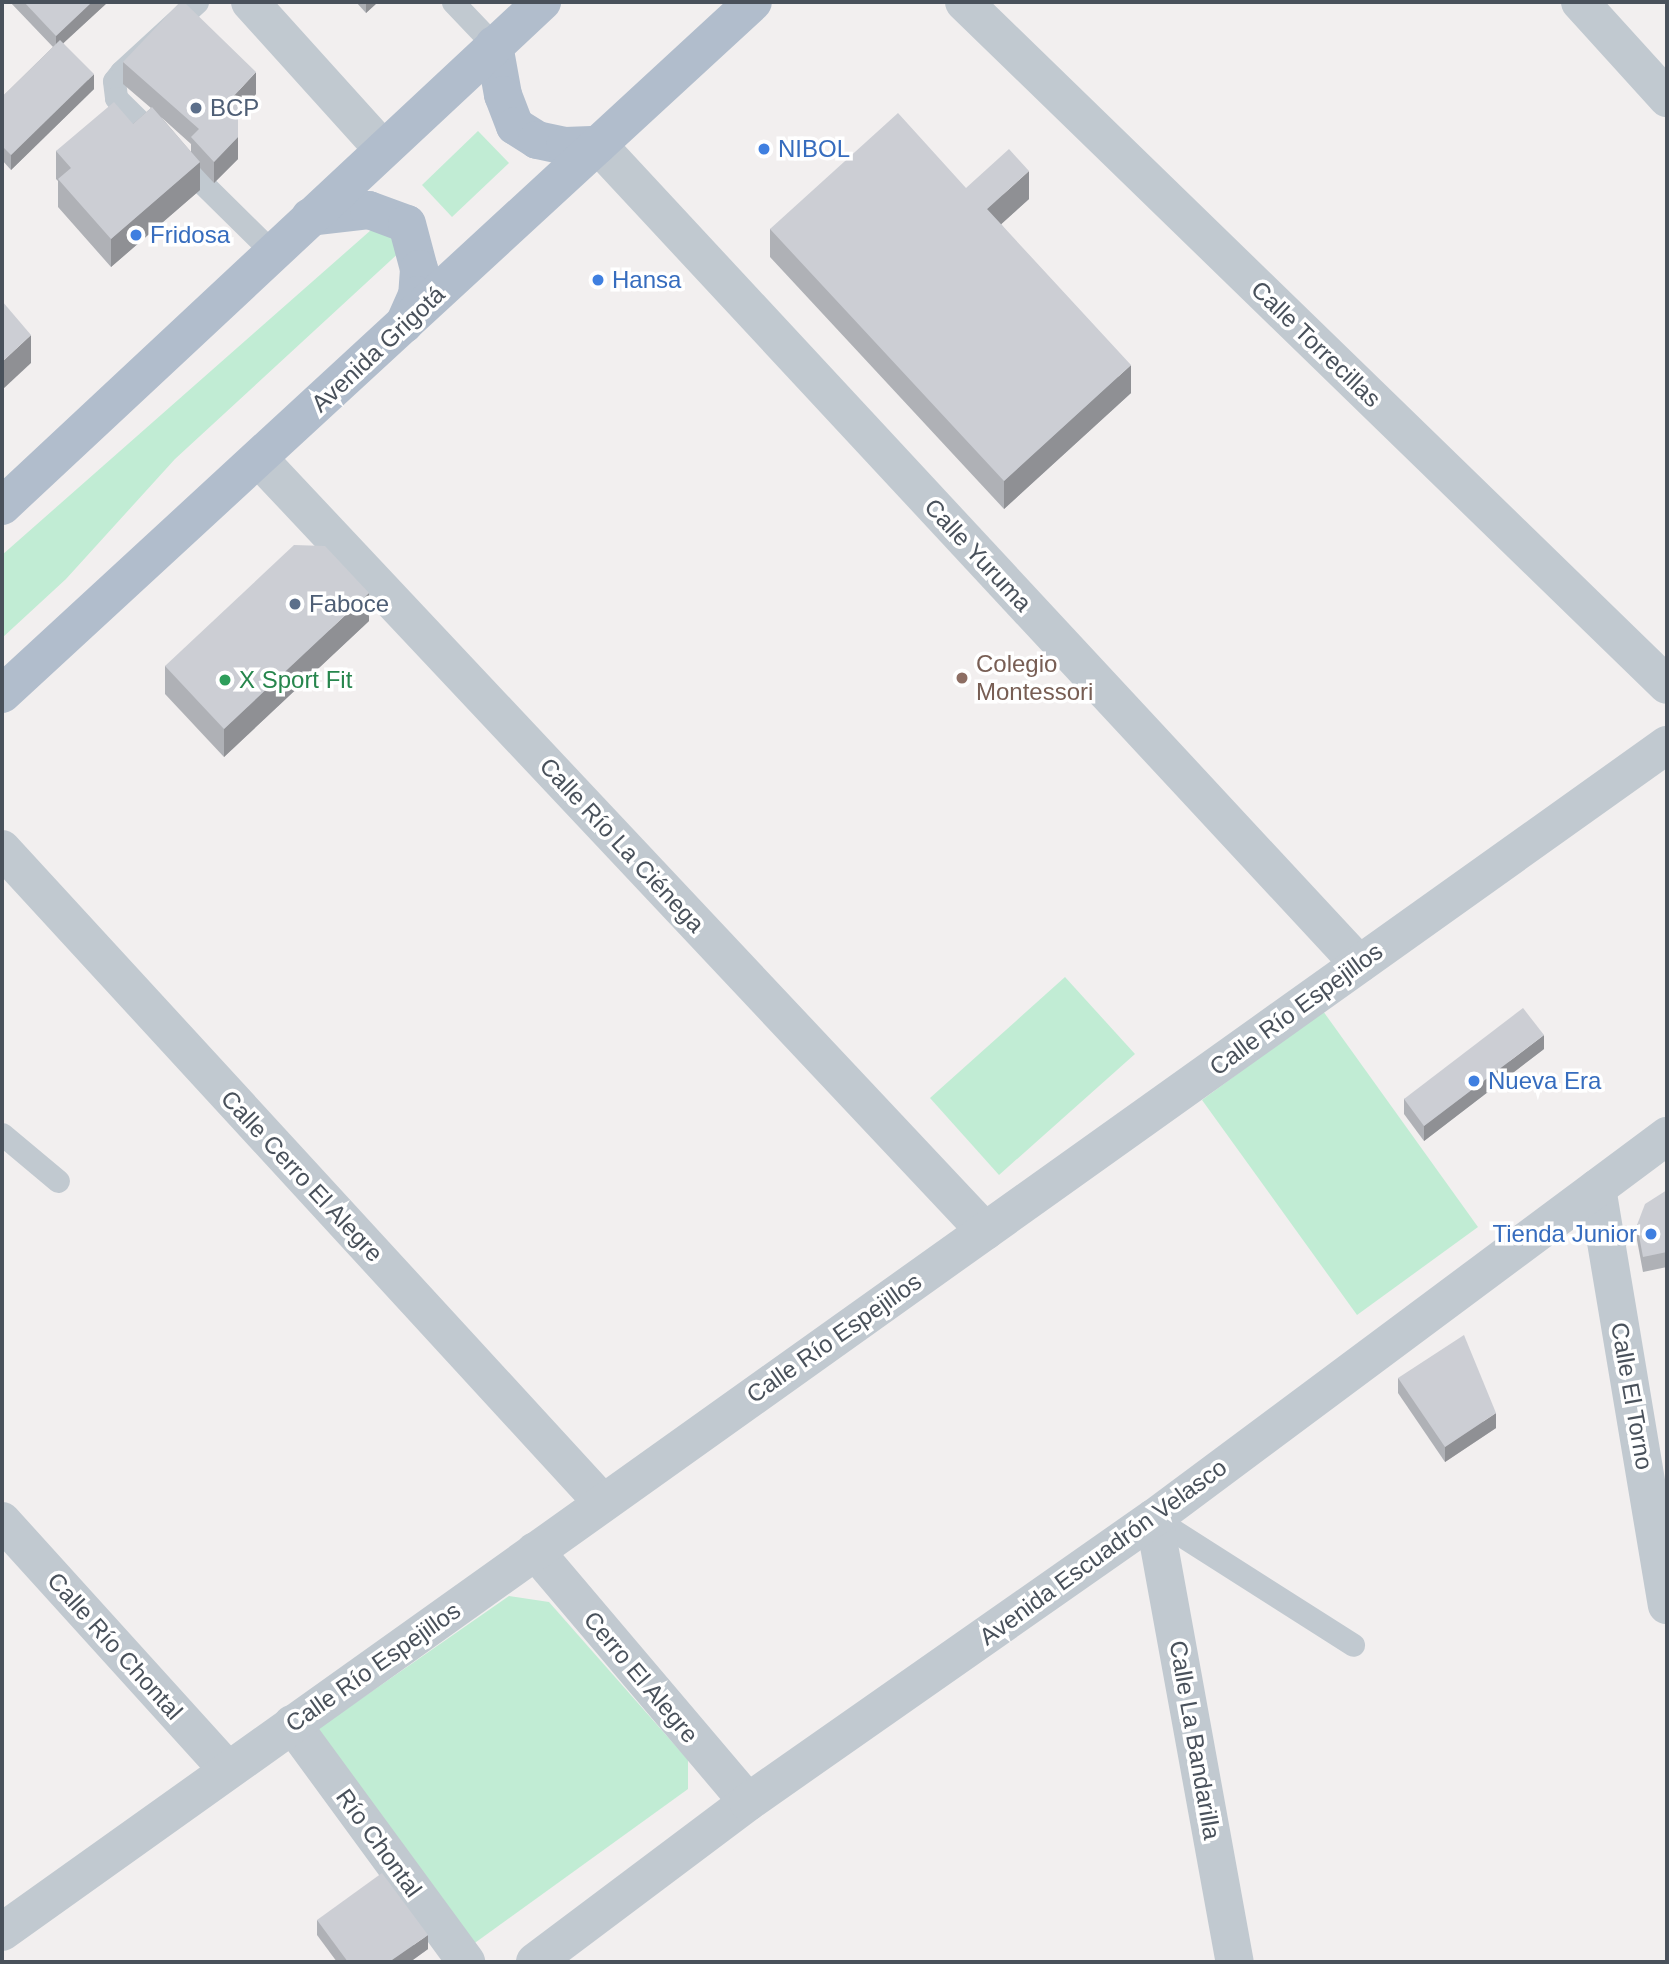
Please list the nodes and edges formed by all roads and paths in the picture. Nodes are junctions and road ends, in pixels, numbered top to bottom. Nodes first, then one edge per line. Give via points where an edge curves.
1 (197, 2) edge
2 (250, 2) edge
3 (453, 2) edge
4 (542, 2) edge
5 (753, 2) edge
6 (964, 2) edge
7 (1580, 2) edge
8 (494, 45) junction
9 (1667, 98) edge
10 (598, 145) junction
11 (383, 149) junction
12 (310, 218) junction
13 (273, 253) junction
14 (403, 326) junction
15 (259, 458) junction
16 (2, 506) edge
17 (1667, 685) edge
18 (2, 694) edge
19 (1667, 745) edge
20 (2, 849) edge
21 (1359, 964) junction
22 (2, 1134) edge
23 (1667, 1136) edge
24 (58, 1181) dead end
25 (1597, 1188) junction
26 (985, 1231) junction
27 (603, 1503) junction
28 (1154, 1518) junction
29 (2, 1521) edge
30 (535, 1551) junction
31 (1667, 1605) edge
32 (1353, 1645) dead end
33 (292, 1724) junction
34 (228, 1770) junction
35 (748, 1802) junction
36 (2, 1932) edge
37 (466, 1962) edge
38 (535, 1962) edge
39 (1236, 1962) edge

1 - 13 lane via 121,72 114,81 116,98
2 - 11 street
3 - 8 lane
4 - 8 main road
5 - 10 main road, Avenida Grigotá
6 - 17 street, Calle Torrecillas
7 - 9 street
8 - 10 main road via 503,95 515,125 546,142
8 - 11 main road
10 - 14 main road, Avenida Grigotá
10 - 21 street, Calle Yuruma
11 - 12 main road
12 - 13 main road
12 - 14 main road via 369,210 408,224 419,269 417,295
13 - 16 main road
14 - 15 main road, Avenida Grigotá
15 - 18 main road, Avenida Grigotá
15 - 26 street, Calle Río La Ciénega
19 - 21 street, Calle Río Espejillos
20 - 27 street, Calle Cerro El Alegre
21 - 26 street, Calle Río Espejillos
22 - 24 lane
23 - 25 street, Avenida Escuadrón Velasco
25 - 28 street, Avenida Escuadrón Velasco
25 - 31 street, Calle El Torno
26 - 27 street, Calle Río Espejillos
27 - 30 street, Calle Río Espejillos
28 - 32 lane
28 - 35 street, Avenida Escuadrón Velasco
28 - 39 street, Calle La Bandarilla
29 - 34 street, Calle Río Chontal
30 - 33 street, Calle Río Espejillos
30 - 35 street, Cerro El Alegre
33 - 34 street, Calle Río Espejillos
33 - 37 street, Río Chontal
34 - 36 street, Calle Río Espejillos
35 - 38 street, Avenida Escuadrón Velasco

